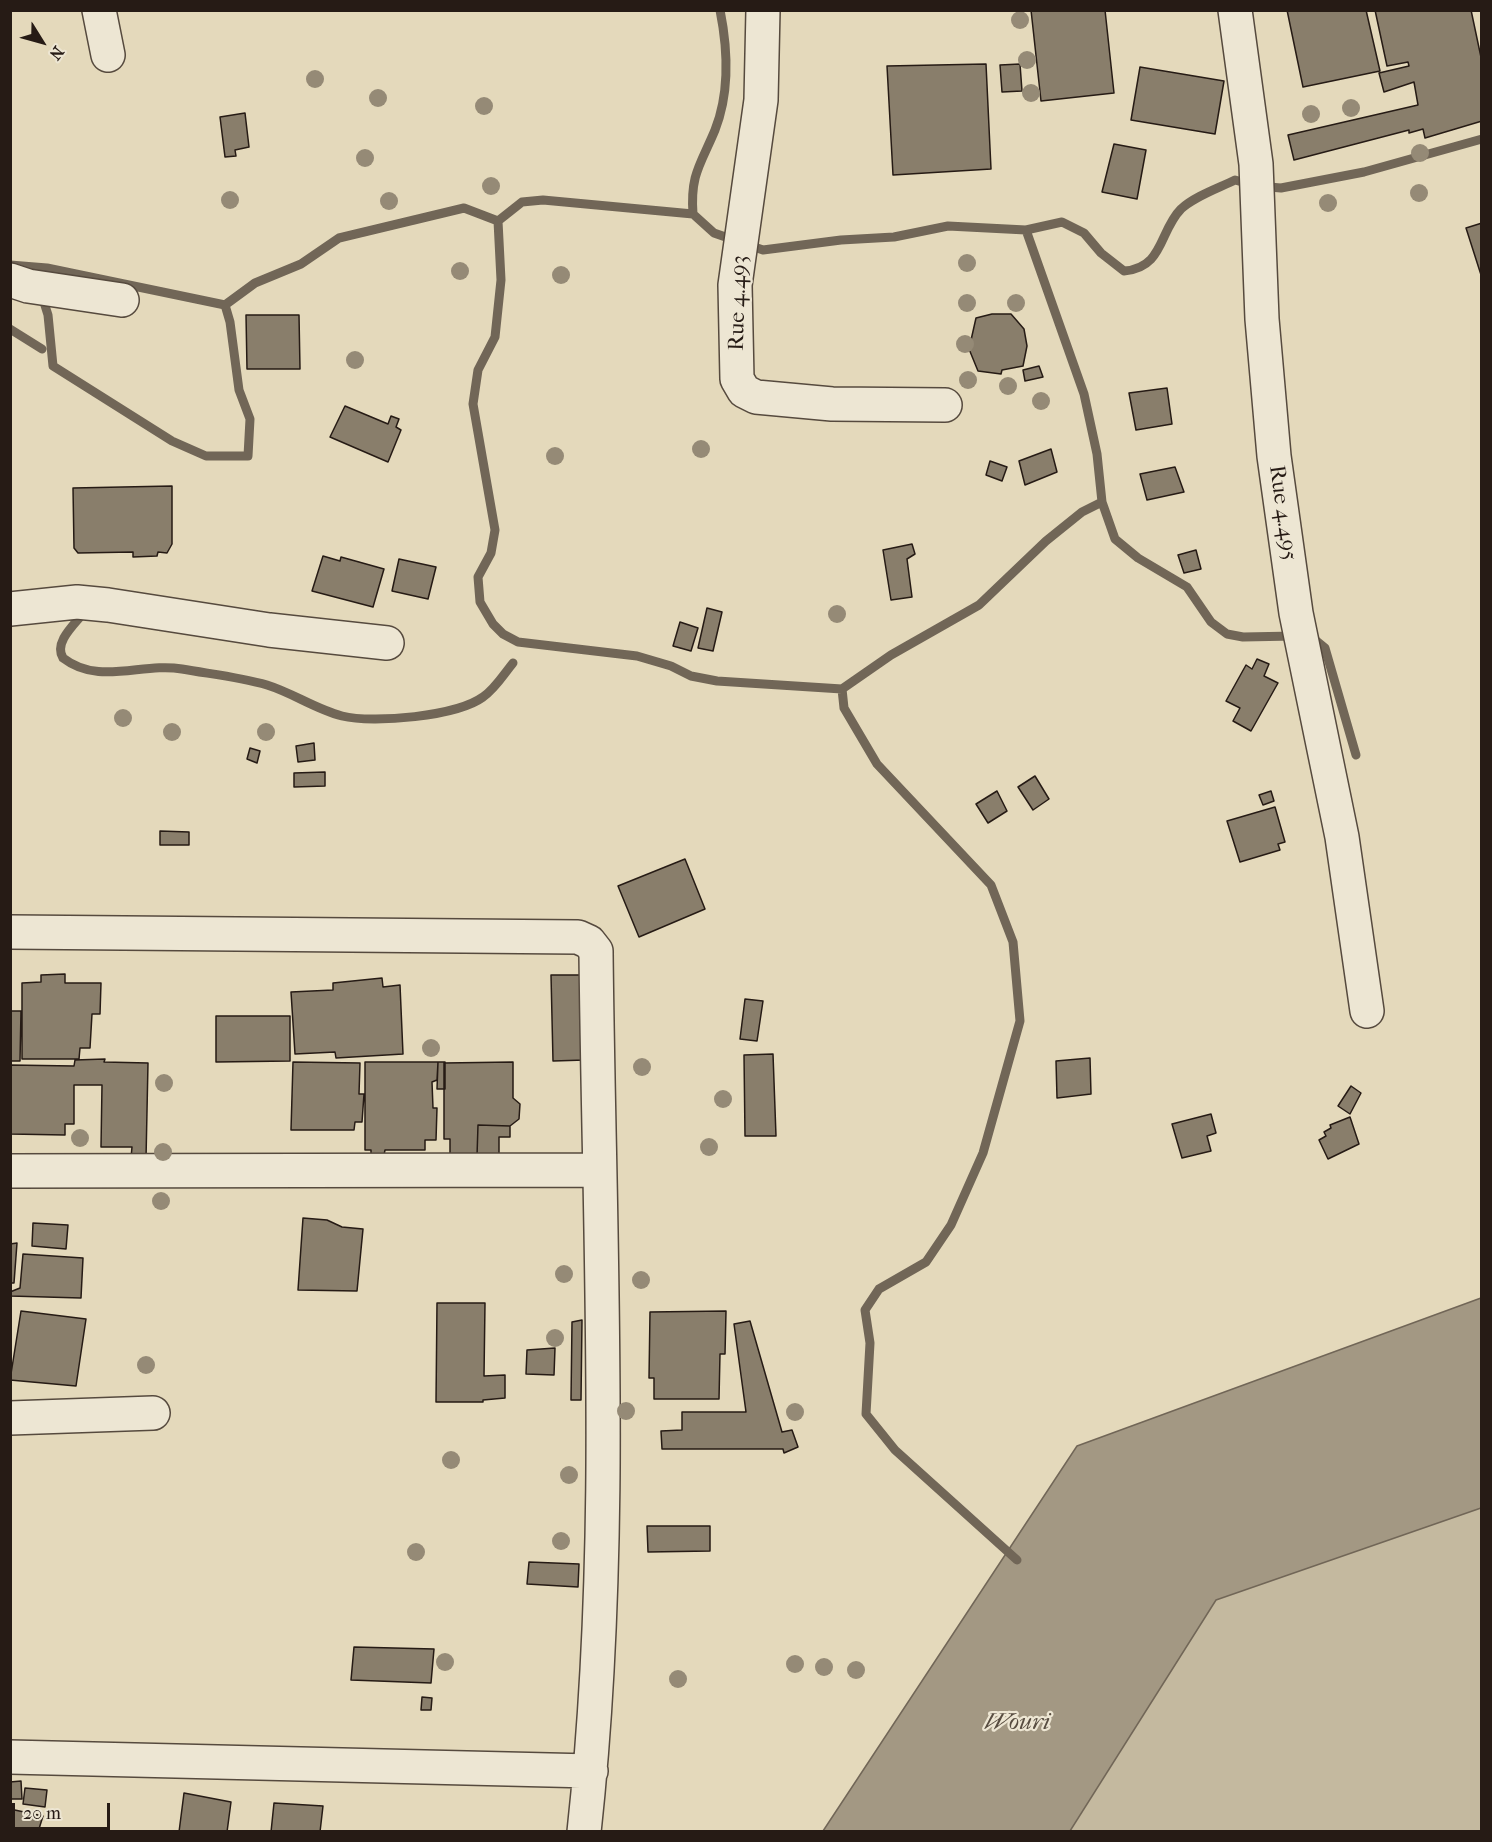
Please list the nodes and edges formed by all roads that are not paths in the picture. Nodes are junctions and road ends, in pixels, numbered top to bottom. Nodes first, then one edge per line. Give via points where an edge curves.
1 (99, 10) edge
2 (763, 10) edge
3 (1235, 10) edge
4 (108, 55) dead end
5 (10, 280) edge
6 (123, 300) dead end
7 (945, 405) dead end
8 (10, 609) edge
9 (387, 644) dead end
10 (10, 932) edge
11 (1367, 1011) dead end
12 (598, 1170) junction
13 (10, 1171) edge
14 (153, 1413) dead end
15 (10, 1418) edge
16 (10, 1757) edge
17 (591, 1771) junction
18 (584, 1832) edge

1 - 4 street
2 - 7 street, Rue 4.493 via 761,100 735,285 737,380 744,391 756,397 832,404
3 - 11 street, Rue 4.495 via 1256,164 1262,319 1274,456 1296,613 1342,837
5 - 6 street
8 - 9 street via 78,602
10 - 12 street via 578,937 596,951
12 - 13 street
12 - 17 street via 604,1483
14 - 15 street
16 - 17 street
17 - 18 street

